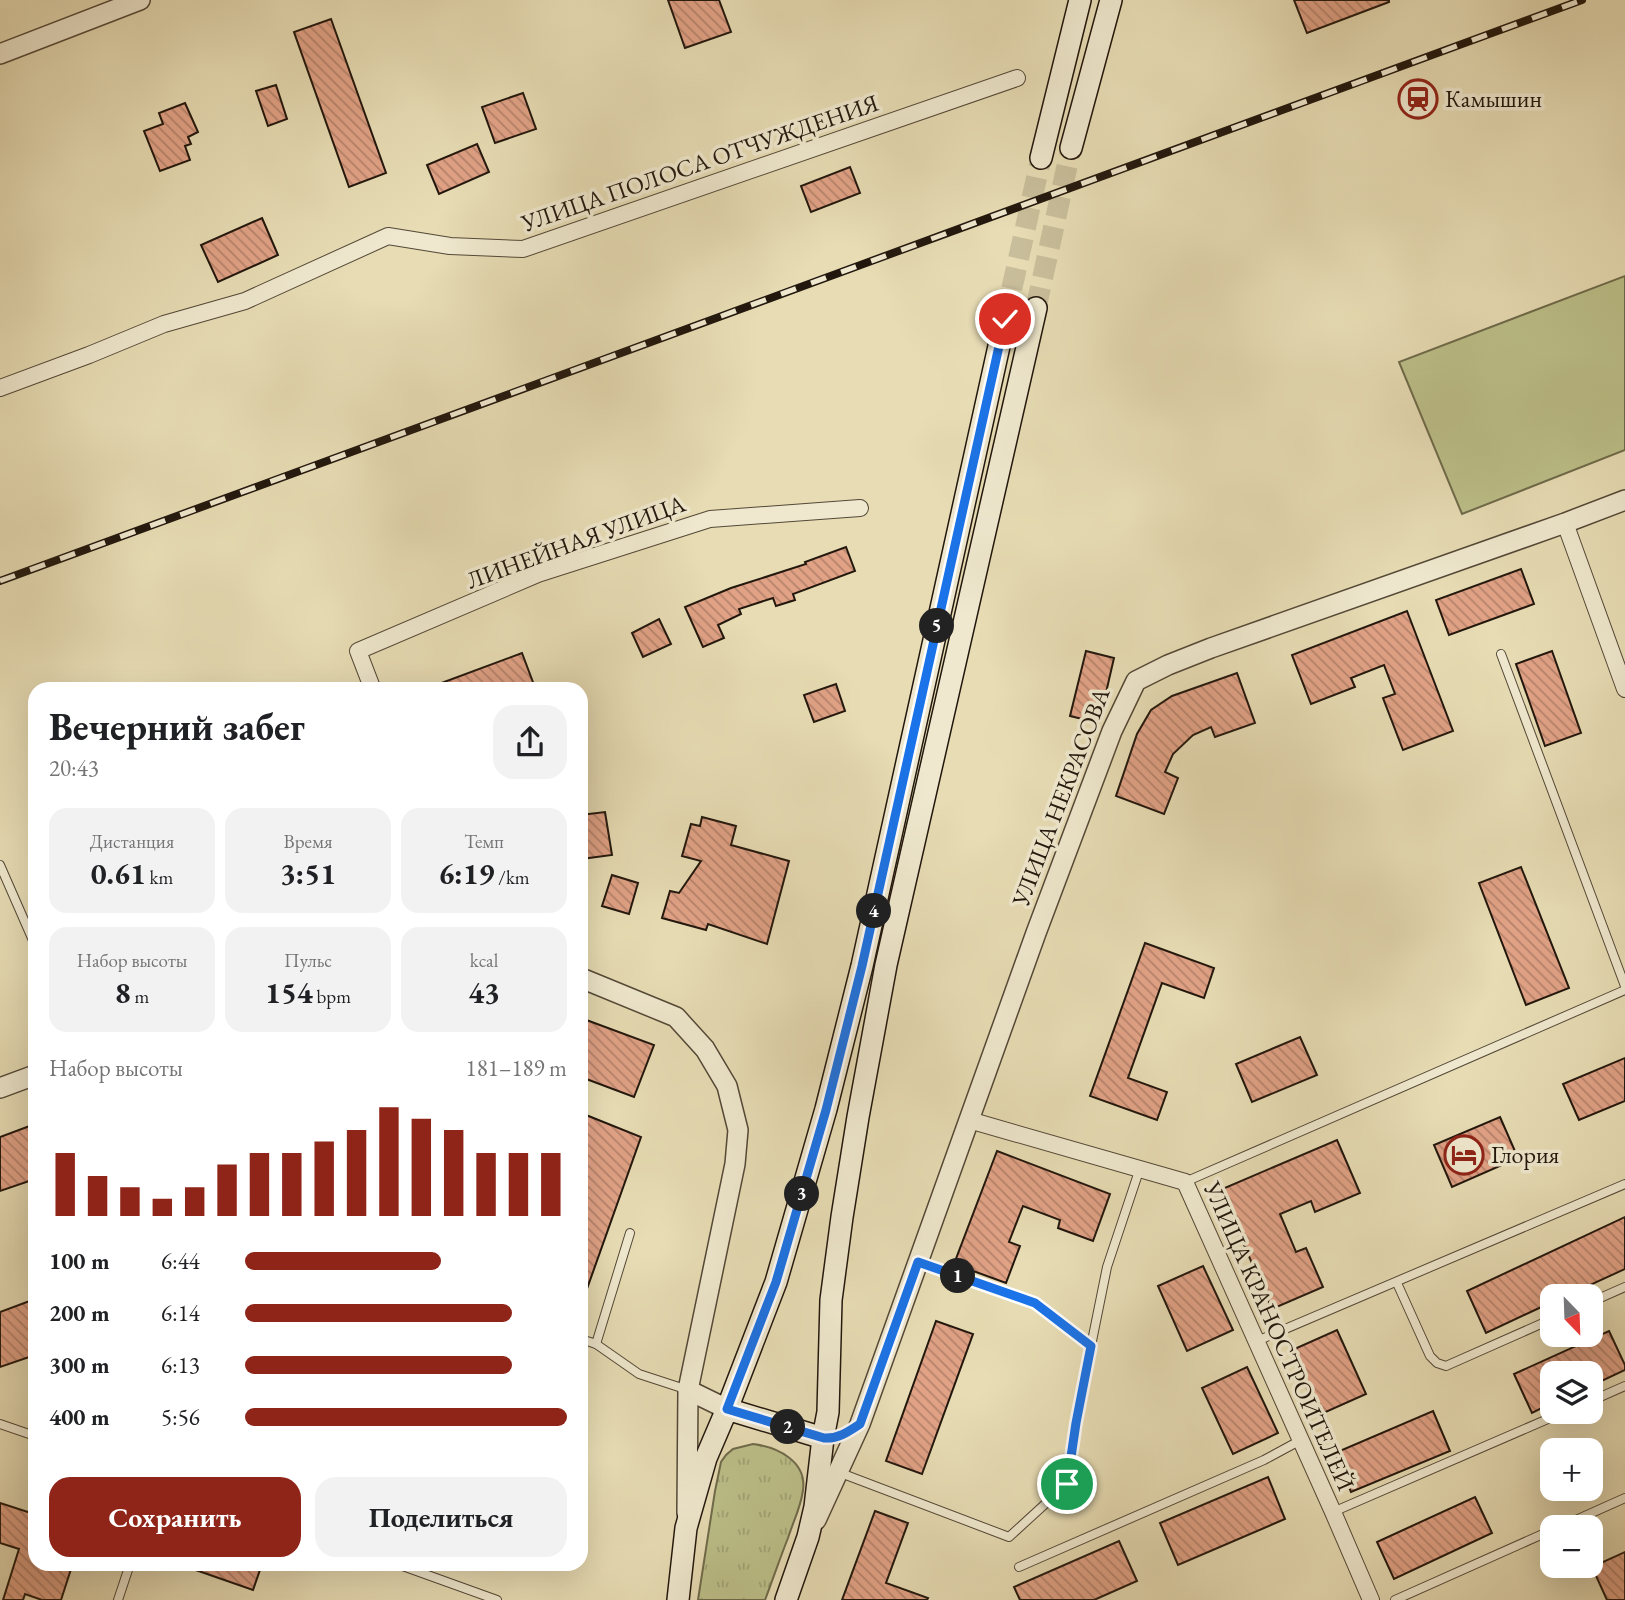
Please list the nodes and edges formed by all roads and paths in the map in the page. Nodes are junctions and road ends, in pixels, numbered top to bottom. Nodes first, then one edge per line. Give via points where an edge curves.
1 (140, 0) edge
2 (1080, 0) edge
3 (1111, 0) edge
4 (0, 54) edge
5 (1017, 78) dead end
6 (1071, 148) tunnel mouth
7 (1041, 158) tunnel mouth
8 (1036, 308) tunnel mouth
9 (1005, 319) tunnel mouth
10 (0, 388) edge
11 (1625, 500) edge
12 (860, 508) dead end
13 (1565, 523) junction
14 (1501, 654) dead end
15 (370, 682) edge
16 (1625, 689) edge
17 (0, 865) edge
18 (28, 929) edge
19 (588, 981) edge
20 (1625, 988) edge
21 (28, 1078) edge
22 (0, 1088) edge
23 (969, 1120) junction
24 (1140, 1168) junction
25 (1185, 1182) junction
26 (1625, 1184) edge
27 (630, 1233) dead end
28 (918, 1262) junction
29 (1397, 1283) junction
30 (1625, 1287) edge
31 (1603, 1297) edge
32 (1540, 1324) edge
33 (588, 1341) edge
34 (1256, 1341) junction
35 (596, 1344) junction
36 (1091, 1346) junction
37 (1625, 1386) edge
38 (688, 1390) junction
39 (1603, 1396) edge
40 (727, 1409) junction
41 (1540, 1422) edge
42 (0, 1424) edge
43 (860, 1424) junction
44 (28, 1434) edge
45 (824, 1438) junction
46 (1301, 1440) junction
47 (838, 1472) junction
48 (1625, 1498) edge
49 (1333, 1512) junction
50 (1587, 1515) edge
51 (686, 1528) junction
52 (1540, 1535) edge
53 (808, 1537) junction
54 (1020, 1567) dead end
55 (128, 1571) edge
56 (416, 1571) edge
57 (118, 1600) edge
58 (497, 1600) edge
59 (678, 1600) edge
60 (786, 1600) edge
61 (1371, 1600) edge
62 (1395, 1600) edge

1 - 4 street
2 - 7 main road
3 - 6 main road
5 - 10 street, УЛИЦА ПОЛОСА ОТЧУЖДЕНИЯ via 523,249 450,246 388,236 246,301 164,324
8 - 45 main road via 886,965 831,1300
9 - 40 main road via 826,1110 776,1282
11 - 13 street, УЛИЦА НЕКРАСОВА
12 - 15 street, ЛИНЕЙНАЯ УЛИЦА via 710,519 538,574 358,651
13 - 16 street
13 - 23 street, УЛИЦА НЕКРАСОВА via 1211,648 1136,681 1112,731
14 - 20 lane
17 - 18 lane
19 - 38 street via 676,1017 705,1049 727,1086 738,1130
20 - 25 lane
21 - 22 street
23 - 24 street, УЛИЦА КРАНОСТРОИТЕЛЕЙ
23 - 28 street, УЛИЦА НЕКРАСОВА
24 - 25 street, УЛИЦА КРАНОСТРОИТЕЛЕЙ
24 - 36 lane via 1107,1267
25 - 34 street, УЛИЦА КРАНОСТРОИТЕЛЕЙ
26 - 29 lane
27 - 35 lane
28 - 36 lane via 1035,1303
28 - 43 street, УЛИЦА НЕКРАСОВА
29 - 32 lane via 1430,1356 1447,1366
29 - 34 lane
30 - 31 lane
33 - 35 lane
34 - 46 street, УЛИЦА КРАНОСТРОИТЕЛЕЙ
35 - 38 lane via 639,1374
36 - 47 lane via 1067,1484 1009,1537
37 - 39 lane
38 - 40 street
38 - 51 street
40 - 45 main road
40 - 51 main road via 698,1482
41 - 49 lane
42 - 44 lane
43 - 45 street via 845,1435
43 - 47 street, УЛИЦА НЕКРАСОВА
45 - 53 main road
46 - 49 street, УЛИЦА КРАНОСТРОИТЕЛЕЙ
46 - 54 lane
47 - 53 street, УЛИЦА НЕКРАСОВА
48 - 50 lane
49 - 61 street, УЛИЦА КРАНОСТРОИТЕЛЕЙ
51 - 59 main road
52 - 62 lane
53 - 60 main road
55 - 57 lane
56 - 58 lane

